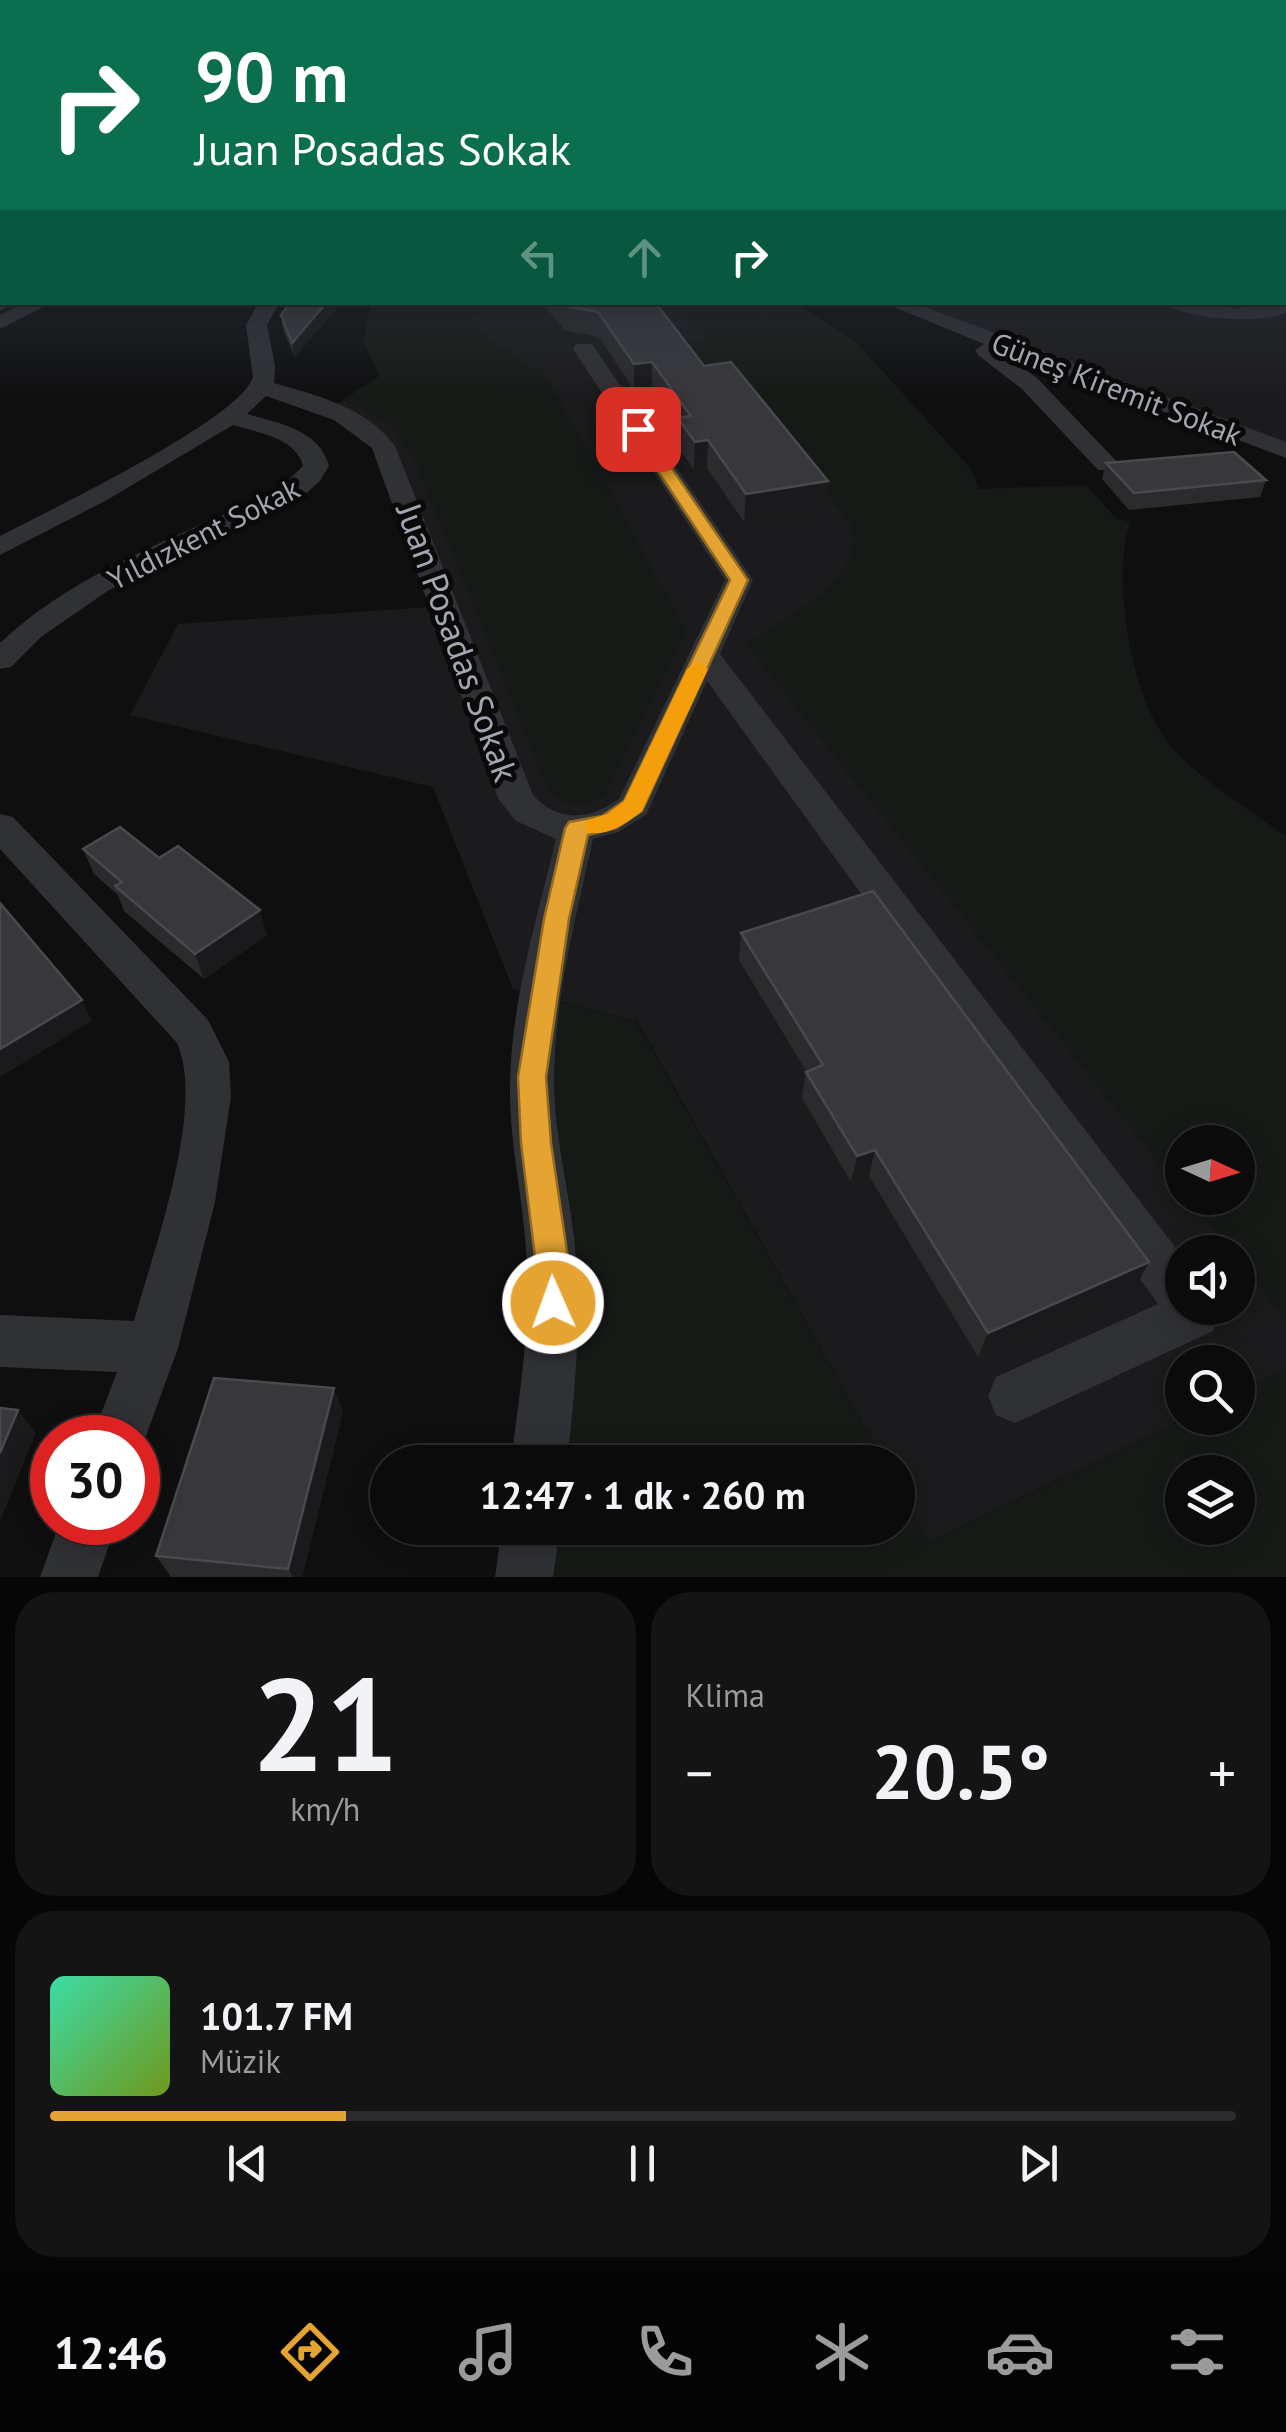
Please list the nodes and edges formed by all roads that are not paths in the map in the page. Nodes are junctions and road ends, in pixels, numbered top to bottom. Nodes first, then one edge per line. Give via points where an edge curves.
1 (38, 305) edge
2 (267, 305) edge
3 (900, 305) edge
4 (1193, 305) edge
5 (1282, 305) edge
6 (925, 315) junction
7 (0, 323) edge
8 (584, 349) dead end
9 (261, 387) junction
10 (229, 416) junction
11 (1286, 451) edge
12 (1106, 465) edge
13 (0, 548) edge
14 (704, 655) junction
15 (0, 660) edge
16 (0, 826) edge
17 (577, 828) junction
18 (1165, 1273) edge
19 (1169, 1325) edge
20 (0, 1341) edge
21 (152, 1348) junction
22 (1016, 1396) dead end
23 (127, 1415) edge
24 (542, 1445) edge
25 (80, 1545) edge
26 (528, 1545) edge
27 (69, 1577) edge
28 (524, 1577) edge

1 - 7 street
2 - 9 street via 254,330
3 - 6 street, Güneş Kiremit Sokak
4 - 5 street via 1255,314
6 - 11 street, Güneş Kiremit Sokak
6 - 12 street via 1030,384
8 - 14 street via 739,580
9 - 10 street
9 - 17 street, Juan Posadas Sokak via 342,414 382,446 517,800 540,821
10 - 13 street
10 - 15 street, Yıldızkent Sokak via 300,441 316,458 310,477 262,509 128,569 32,629
14 - 17 street via 634,806 608,823
14 - 18 street
16 - 21 street via 193,1032 206,1062 209,1096 191,1202
17 - 24 street via 532,1077 552,1265
19 - 22 street
20 - 21 street
21 - 23 street
25 - 27 street
26 - 28 street

